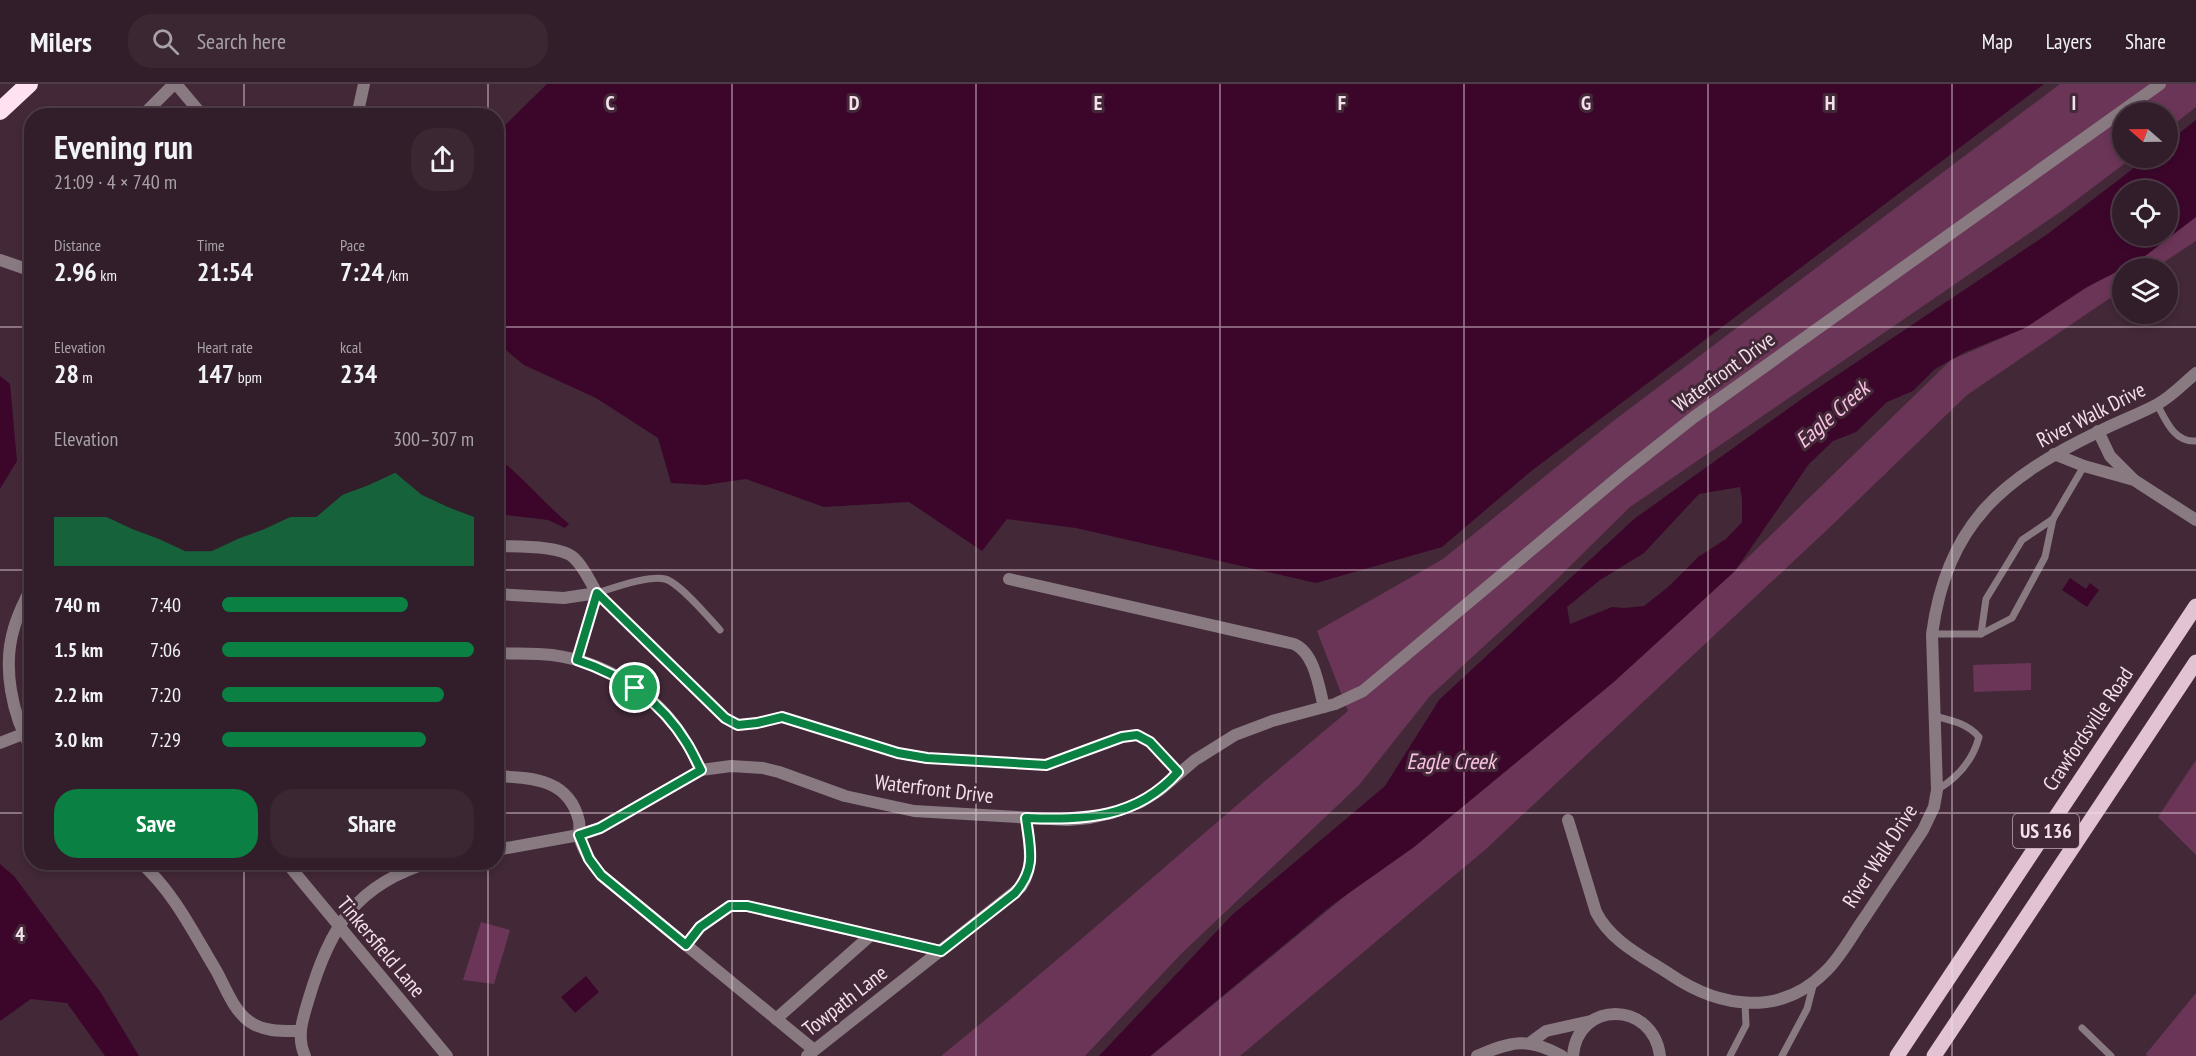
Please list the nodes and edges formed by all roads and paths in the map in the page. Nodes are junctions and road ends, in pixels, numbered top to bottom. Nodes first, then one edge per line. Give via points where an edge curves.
1 (29, 84) edge
2 (175, 84) edge
3 (364, 84) edge
4 (2160, 84) edge
5 (150, 108) edge
6 (196, 108) edge
7 (359, 108) edge
8 (0, 111) edge
9 (0, 260) edge
10 (24, 268) edge
11 (2196, 373) edge
12 (2157, 404) junction
13 (2098, 431) junction
14 (2196, 441) edge
15 (2054, 454) junction
16 (2084, 466) junction
17 (2134, 480) junction
18 (2053, 519) junction
19 (2196, 520) edge
20 (504, 547) edge
21 (1010, 579) dead end
22 (597, 593) junction
23 (504, 594) edge
24 (24, 604) edge
25 (2196, 606) edge
26 (720, 630) dead end
27 (1932, 634) junction
28 (1981, 634) junction
29 (504, 653) edge
30 (577, 660) junction
31 (2196, 662) edge
32 (6, 697) edge
33 (1324, 707) junction
34 (1935, 716) junction
35 (23, 734) joint
36 (0, 744) edge
37 (701, 770) junction
38 (1178, 772) junction
39 (504, 777) edge
40 (1937, 790) junction
41 (1026, 818) junction
42 (1568, 820) dead end
43 (579, 835) junction
44 (504, 849) edge
45 (147, 870) edge
46 (292, 870) edge
47 (407, 870) edge
48 (338, 926) junction
49 (872, 935) junction
50 (686, 945) junction
51 (941, 951) junction
52 (1814, 982) junction
53 (1745, 1003) junction
54 (776, 1019) junction
55 (1593, 1021) junction
56 (2082, 1028) dead end
57 (300, 1031) junction
58 (1531, 1042) junction
59 (811, 1053) edge
60 (1660, 1054) edge
61 (305, 1056) edge
62 (447, 1056) edge
63 (1477, 1056) edge
64 (1562, 1056) edge
65 (1573, 1056) edge
66 (1730, 1056) edge
67 (1782, 1056) edge
68 (1897, 1056) edge
69 (1934, 1056) edge
70 (2111, 1056) edge

1 - 8 highway
2 - 5 street
2 - 6 street
3 - 7 street
4 - 33 street, Waterfront Drive via 1704,410 1363,691
9 - 10 street
11 - 12 street, River Walk Drive
12 - 13 street, River Walk Drive
12 - 14 lane via 2171,431 2188,442
13 - 15 street, River Walk Drive
13 - 17 street via 2110,456
15 - 16 street
15 - 27 street, River Walk Drive via 2019,476 1976,519 1946,576
16 - 17 street
16 - 18 lane
17 - 19 street
18 - 28 lane via 2022,540 1986,599
18 - 28 lane via 2045,557 2012,618
20 - 22 street via 568,554
21 - 33 street via 1299,646 1314,670
22 - 23 street via 564,598
22 - 26 lane via 633,582 664,579 676,585
22 - 30 street
22 - 38 lane via 725,718 738,725 782,717 898,753 1046,765 1137,735 1150,742
24 - 32 street via 10,648
25 - 68 main road, Crawfordsville Road / US 136
27 - 28 lane
27 - 34 street, River Walk Drive
29 - 30 street
30 - 37 street via 609,672 648,697 678,730
31 - 69 main road, US 136
32 - 35 street
33 - 38 street, Waterfront Drive via 1250,729 1214,746
34 - 40 street, River Walk Drive
34 - 40 lane via 1973,729 1979,737 1976,752 1953,780
35 - 36 street
37 - 41 street, Waterfront Drive via 731,766 763,768 891,807
37 - 43 street, Waterfront Drive via 600,828
38 - 41 street, Waterfront Drive via 1141,802 1112,813 1068,820
39 - 43 street via 536,779 557,788 576,812
40 - 52 street, River Walk Drive via 1923,830 1834,961
41 - 51 street, Towpath Lane via 1030,855 1029,872 1023,884
42 - 53 street, River Walk Drive via 1596,912 1607,930 1695,990
43 - 44 street, Waterfront Drive
43 - 50 street via 601,875
45 - 57 street via 182,913 242,1014 263,1028
46 - 48 street, Tinkersfield Lane
47 - 48 street via 381,883
48 - 57 street via 325,948
48 - 62 street, Tinkersfield Lane
49 - 50 street via 747,906 730,906 700,927
49 - 51 street
49 - 54 street
50 - 54 street
51 - 59 street, Towpath Lane
52 - 53 street, River Walk Drive via 1786,997
52 - 67 lane via 1807,1009
53 - 66 lane via 1746,1025
54 - 59 street
55 - 58 street via 1546,1031
55 - 60 street via 1611,1014 1636,1018 1651,1031
55 - 65 street via 1578,1037
56 - 70 lane
57 - 61 street
58 - 63 street
58 - 64 street

